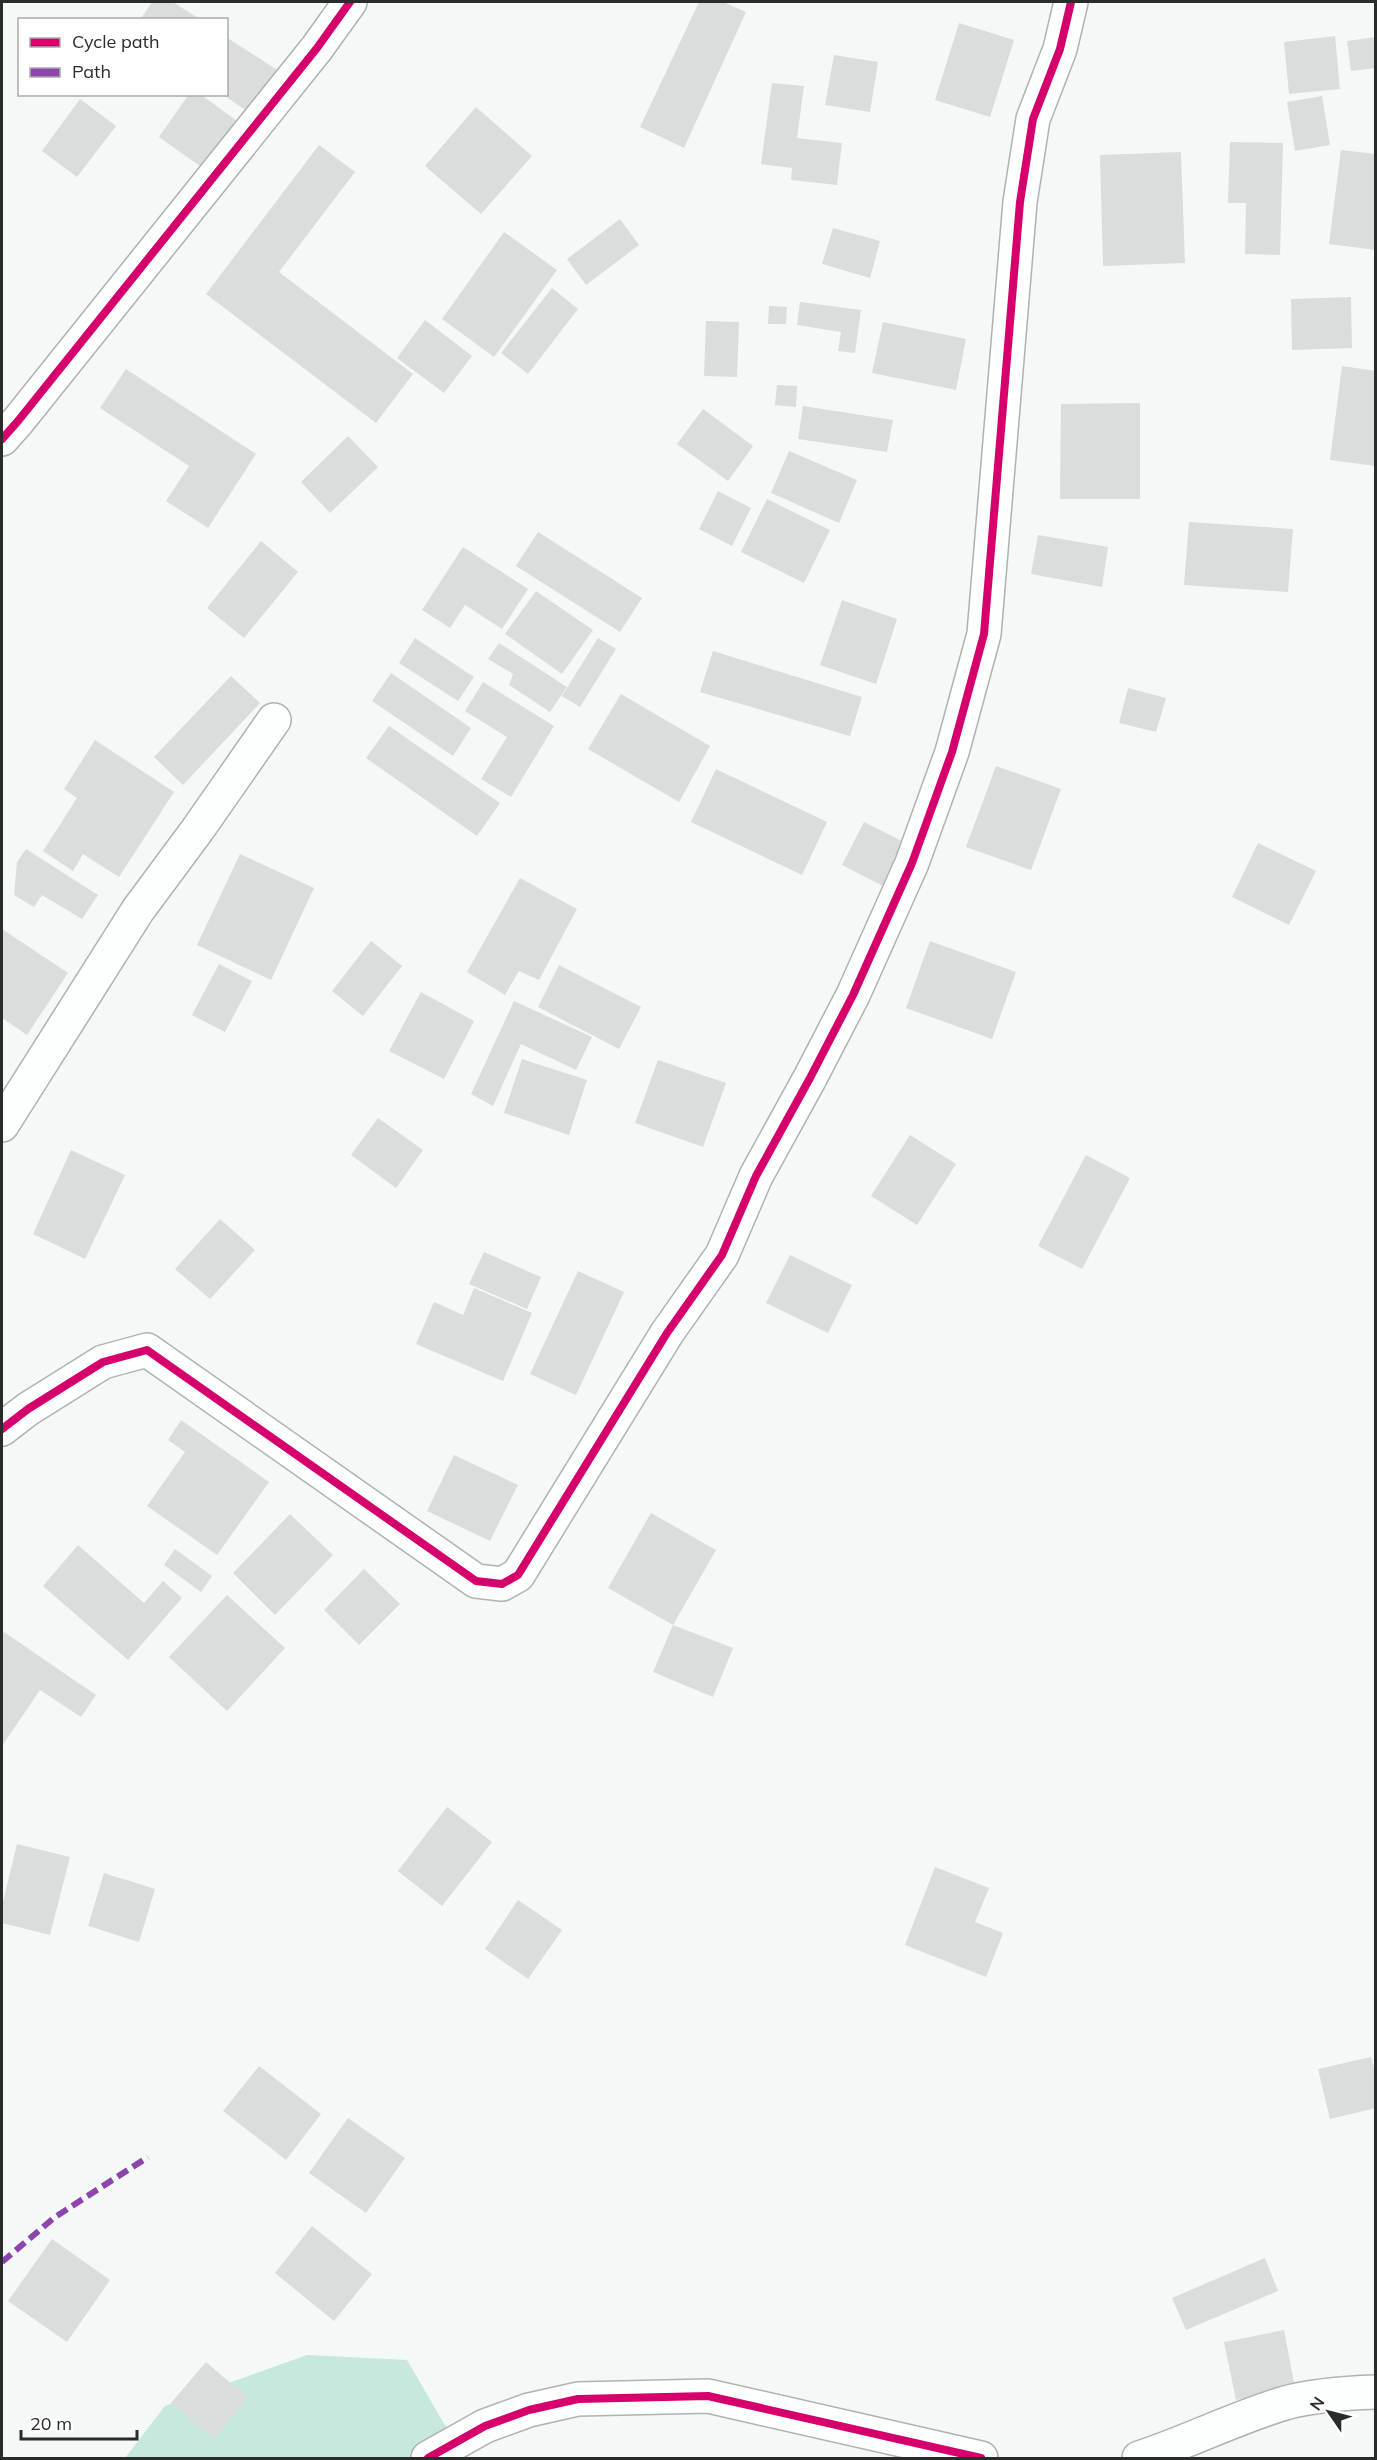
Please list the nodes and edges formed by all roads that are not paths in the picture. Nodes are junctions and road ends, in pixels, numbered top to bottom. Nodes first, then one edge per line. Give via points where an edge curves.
1 (350, 2) edge
2 (1075, 3) edge
3 (2, 439) edge
4 (274, 720) dead end
5 (2, 1125) edge
6 (2, 1429) edge
7 (1376, 2392) edge
8 (428, 2458) edge
9 (981, 2458) edge
10 (1139, 2458) edge

1 - 3 street
2 - 6 street via 1034,119 1020,202 984,634 952,752 912,864 853,995 756,1176 722,1255 667,1333 518,1575 502,1584 476,1581 147,1350 103,1362
4 - 5 street via 138,910
7 - 10 street via 1339,2393 1286,2403
8 - 9 street via 485,2426 529,2410 579,2399 708,2397

